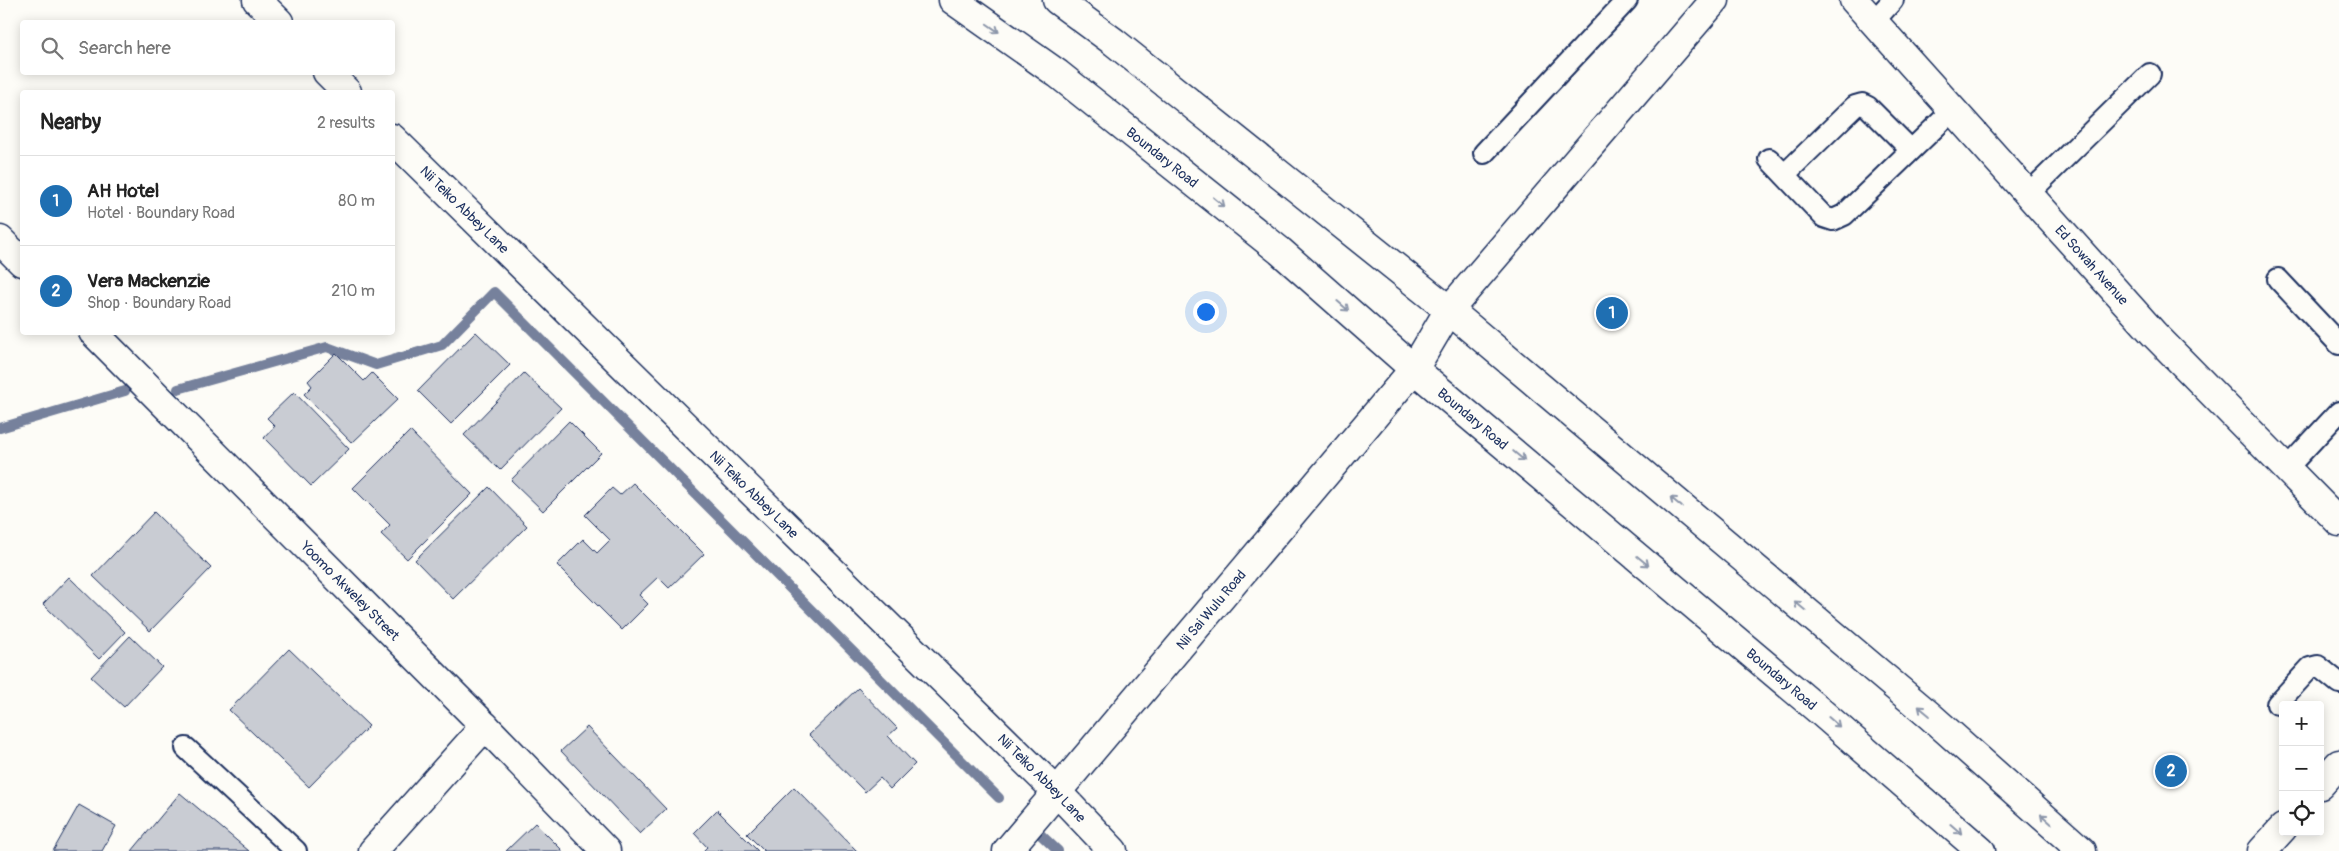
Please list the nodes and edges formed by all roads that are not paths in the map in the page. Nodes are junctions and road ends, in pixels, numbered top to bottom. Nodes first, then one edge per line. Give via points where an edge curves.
1 (257, 0) edge
2 (953, 0) edge
3 (1057, 0) edge
4 (1627, 0) edge
5 (1715, 0) edge
6 (1854, 0) edge
7 (1893, 0) edge
8 (277, 20) edge
9 (1874, 21) junction
10 (2150, 74) dead end
11 (330, 75) edge
12 (345, 90) edge
13 (1953, 110) junction
14 (395, 141) edge
15 (1911, 150) junction
16 (1484, 153) dead end
17 (1769, 159) dead end
18 (1784, 175) junction
19 (2028, 194) junction
20 (0, 240) edge
21 (20, 260) edge
22 (2278, 279) dead end
23 (1449, 310) junction
24 (96, 335) edge
25 (2339, 344) edge
26 (1414, 369) junction
27 (2339, 412) edge
28 (2287, 468) junction
29 (2339, 522) edge
30 (2339, 683) edge
31 (2277, 704) dead end
32 (485, 726) junction
33 (186, 748) dead end
34 (2339, 764) edge
35 (2324, 781) edge
36 (1056, 791) junction
37 (2279, 832) edge
38 (296, 851) edge
39 (373, 851) edge
40 (606, 851) edge
41 (1007, 851) edge
42 (1113, 851) edge
43 (1981, 851) edge
44 (2082, 851) edge
45 (2262, 851) edge

1 - 8 street
2 -> 26 street, Boundary Road via 1058,74 1257,233
3 - 23 street
4 - 16 lane
5 - 23 street, Nii Sai Wulu Road
6 - 9 street, Ed Sowah Avenue
7 - 9 lane
9 - 13 street, Ed Sowah Avenue
10 - 19 lane
11 - 12 street
13 - 15 lane
13 - 19 street, Ed Sowah Avenue
14 - 36 street, Nii Teiko Abbey Lane
15 - 18 lane via 1844,215 1833,220 1824,217
15 - 18 lane via 1868,106 1862,104 1855,106
17 - 18 lane
19 - 28 street, Ed Sowah Avenue via 2154,334
20 - 21 street
22 - 25 lane
23 - 26 street, Nii Sai Wulu Road
44 -> 23 street via 1929,715
24 - 32 street, Yoomo Akweley Street
26 - 36 street, Nii Sai Wulu Road
26 -> 43 street, Boundary Road via 1822,712
27 - 28 lane
28 - 29 street, Ed Sowah Avenue
30 - 31 lane via 2318,666 2310,668
32 - 39 street
32 - 40 street, Yoomo Akweley Street
33 - 38 lane
34 - 35 street
36 - 41 street, Nii Sai Wulu Road
36 - 42 street, Nii Teiko Abbey Lane
37 - 45 street

